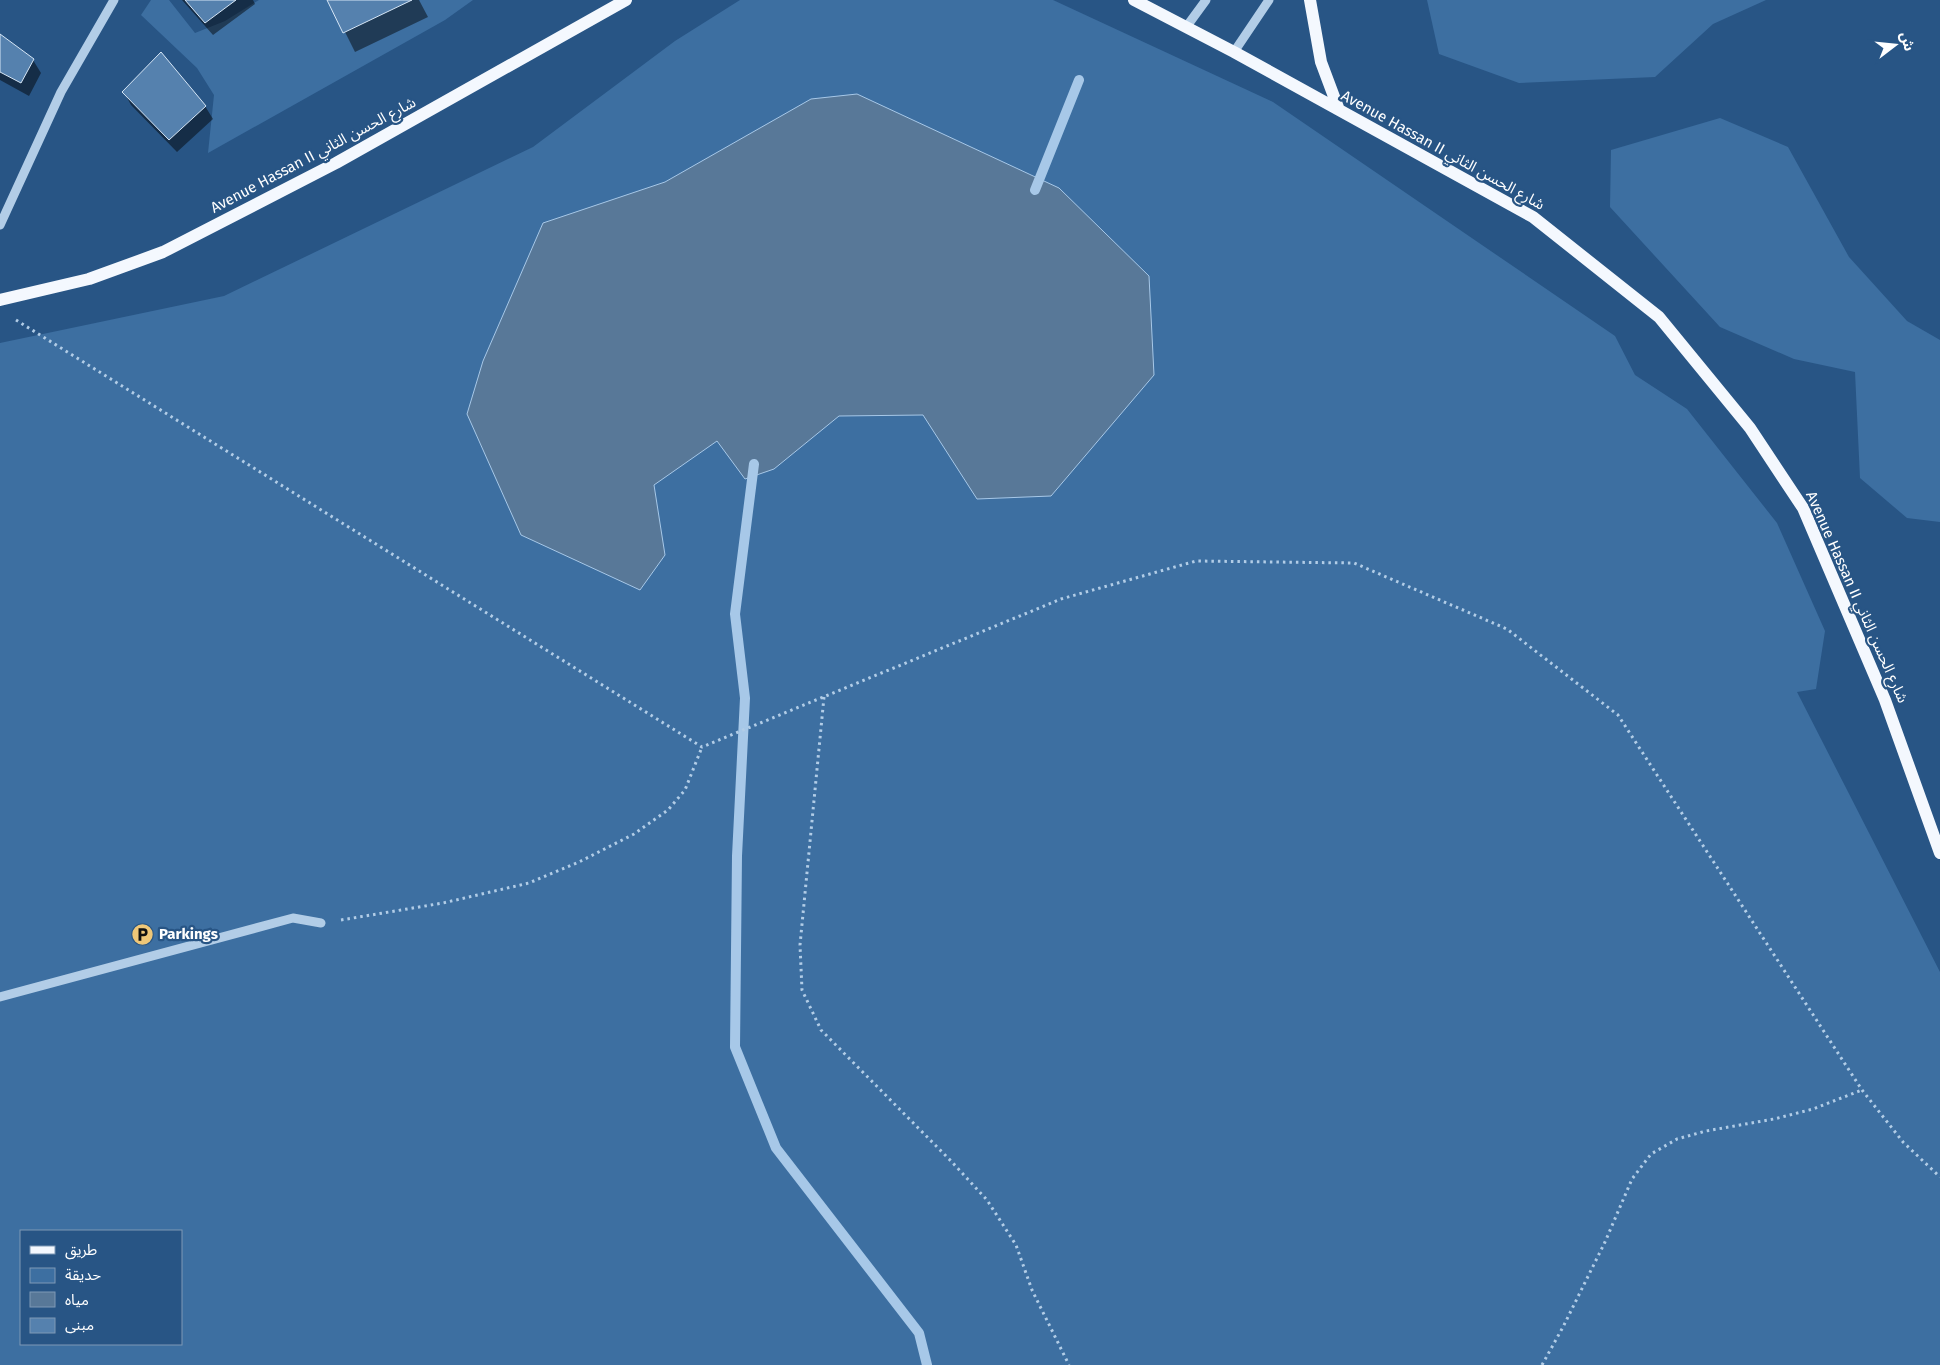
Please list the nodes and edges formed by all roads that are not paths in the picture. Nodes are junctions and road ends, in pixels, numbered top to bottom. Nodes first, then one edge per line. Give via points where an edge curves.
1 (114, 0) edge
2 (626, 0) edge
3 (1134, 0) edge
4 (1206, 0) edge
5 (1270, 0) edge
6 (1310, 0) edge
7 (1186, 26) junction
8 (1234, 52) junction
9 (1339, 110) junction
10 (0, 225) edge
11 (0, 300) edge
12 (1940, 853) edge
13 (320, 923) road end
14 (0, 997) edge

1 - 10 street via 61,92
2 - 11 main road, Avenue Hassan II شارع الحسن الثاني via 336,163 163,252 89,279
3 - 7 main road, Avenue Hassan II شارع الحسن الثاني
4 - 7 street
5 - 8 street
6 - 9 main road via 1321,62
7 - 8 main road, Avenue Hassan II شارع الحسن الثاني
8 - 9 main road, Avenue Hassan II شارع الحسن الثاني
9 - 12 main road, Avenue Hassan II شارع الحسن الثاني via 1533,217 1659,317 1750,428 1803,508 1885,700
13 - 14 street via 293,918

